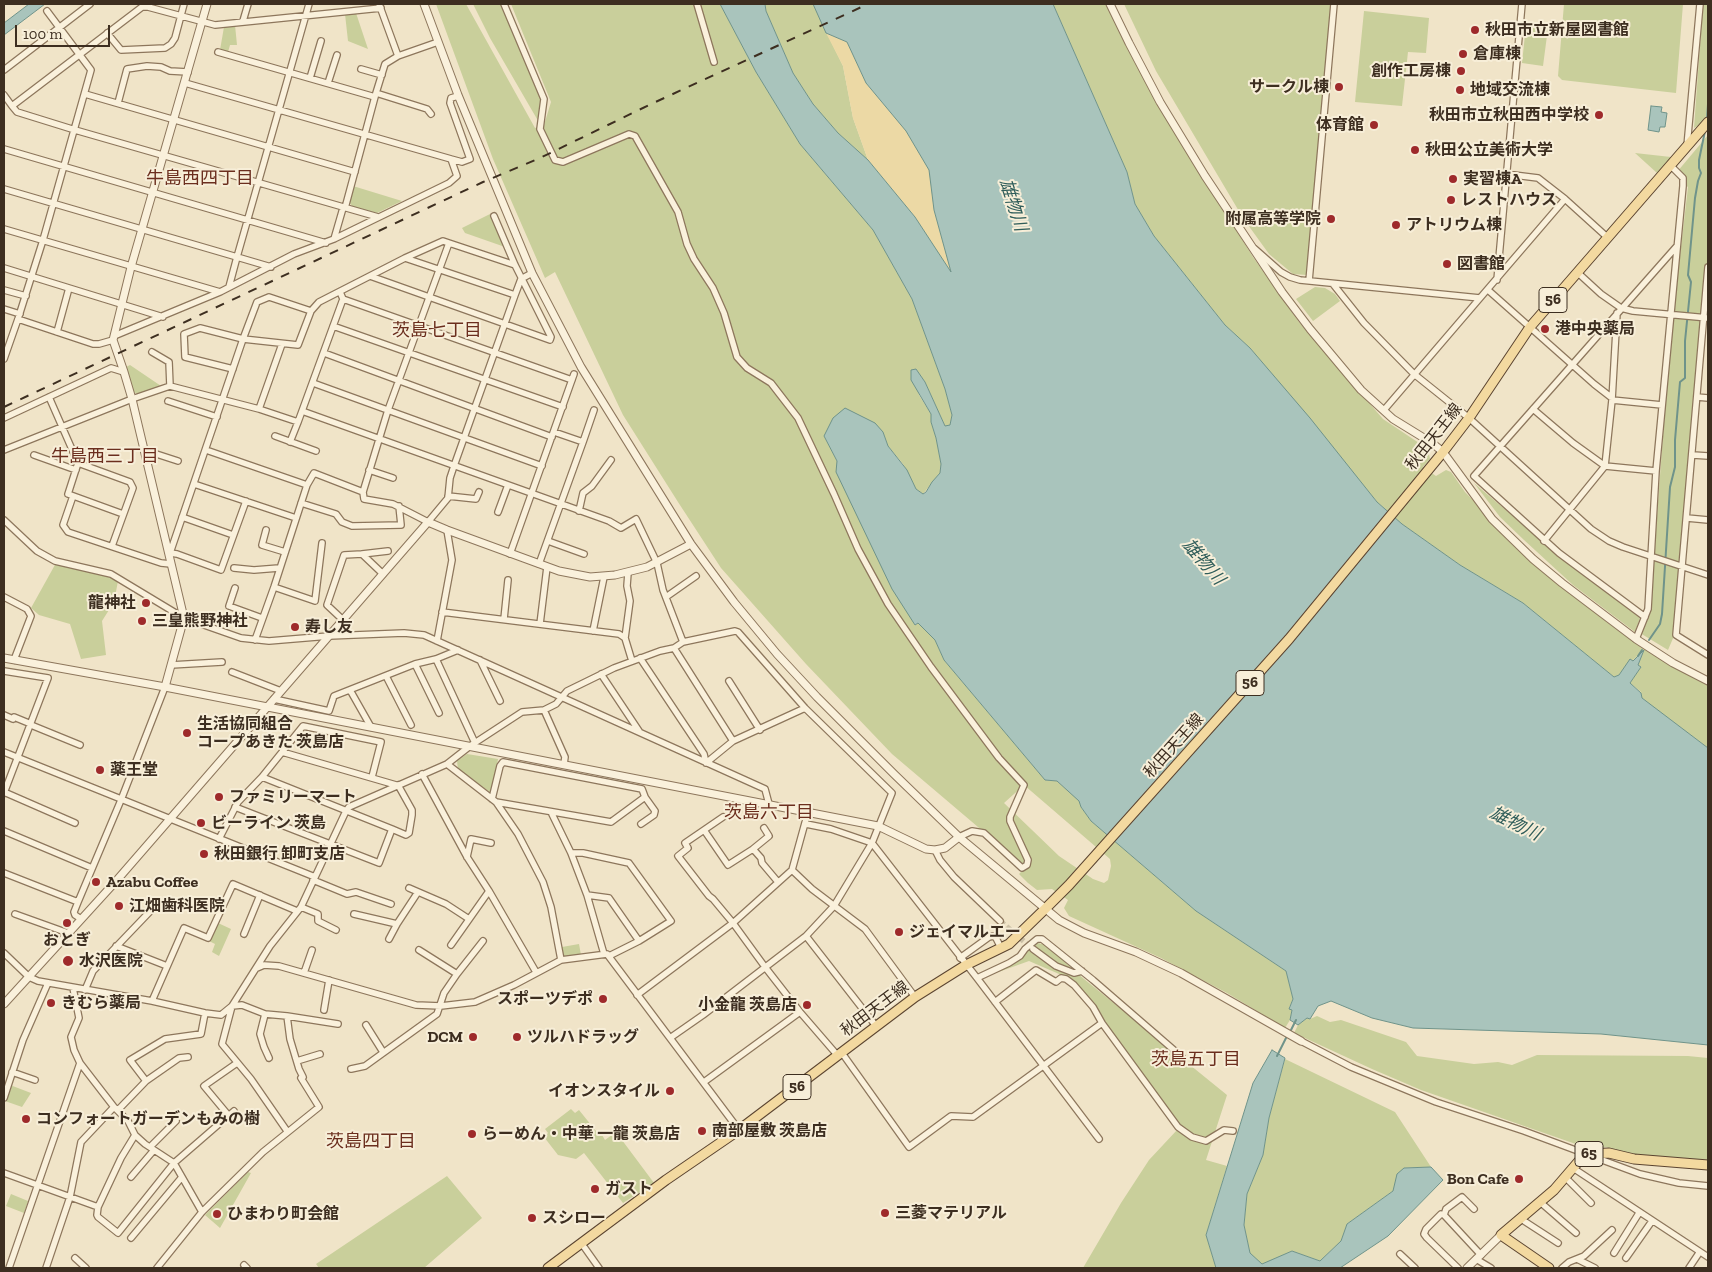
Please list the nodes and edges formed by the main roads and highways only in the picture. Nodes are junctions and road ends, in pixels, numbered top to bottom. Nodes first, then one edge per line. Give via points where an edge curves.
1 (1708, 122) edge
2 (1708, 1165) edge
3 (548, 1268) edge
4 (1549, 1268) edge

1 - 3 main road, 秋田天王線 / 56 via 1530,327 1443,452 1289,639 1046,908 1009,944 963,962
2 - 4 main road, 65 via 1634,1159 1609,1153 1585,1154 1540,1202 1501,1235

